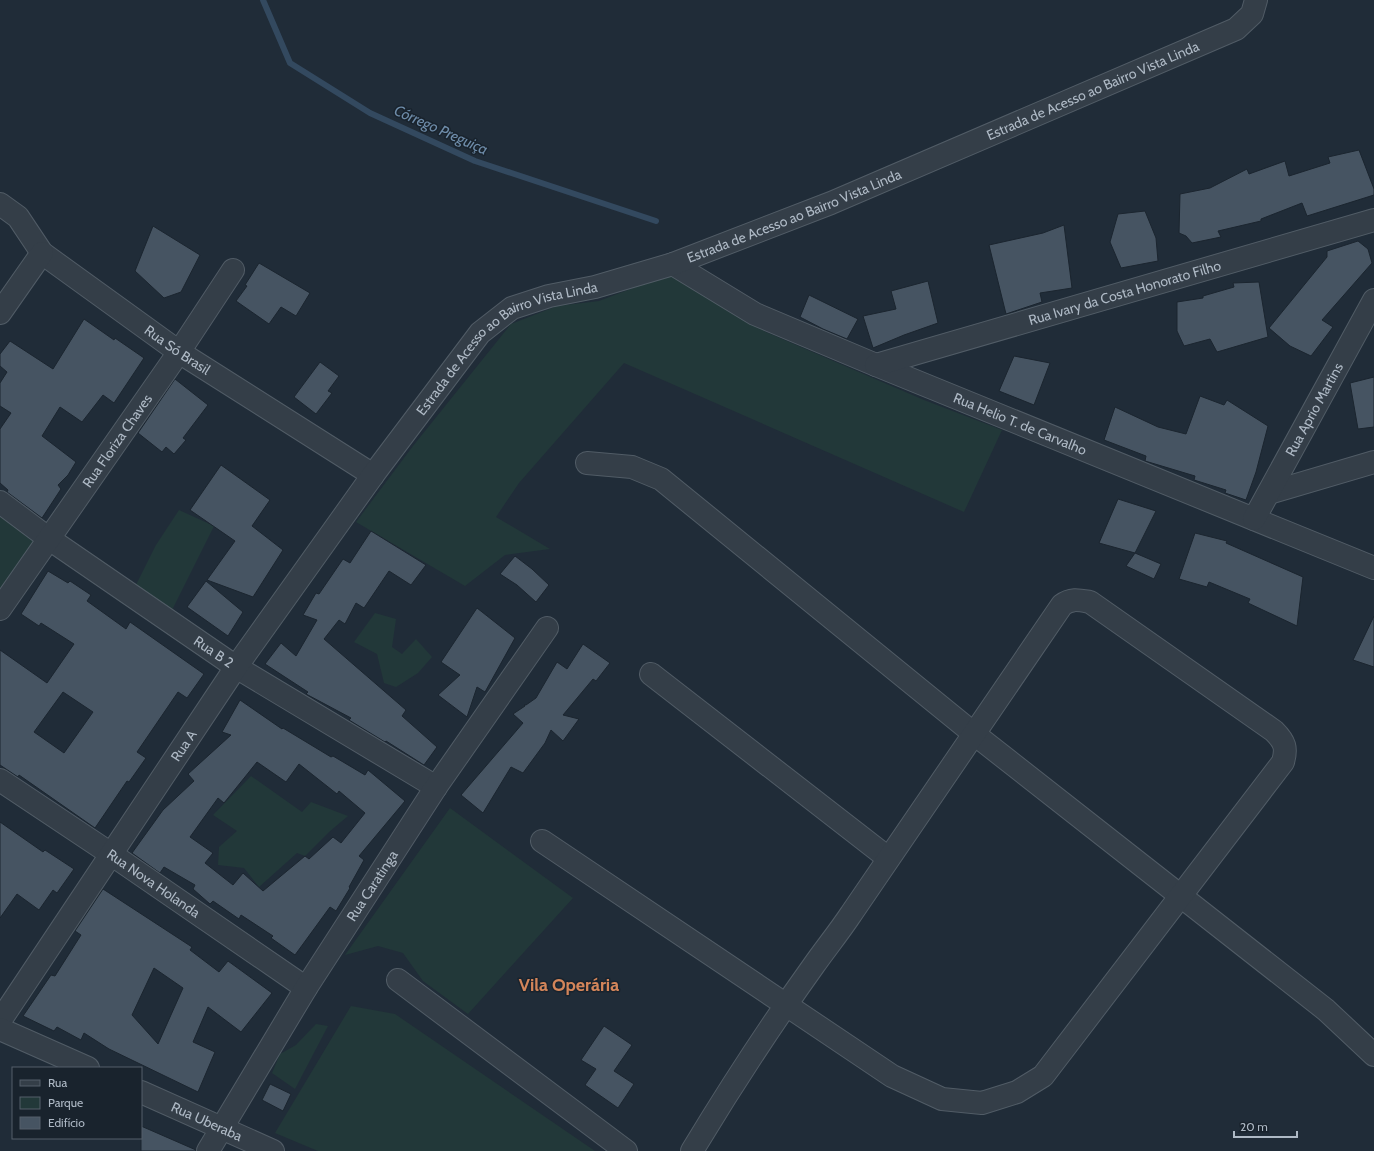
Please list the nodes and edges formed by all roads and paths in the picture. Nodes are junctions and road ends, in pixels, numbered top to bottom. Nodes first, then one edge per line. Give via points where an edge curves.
1 (1256, 0) edge
2 (0, 204) edge
3 (1374, 220) edge
4 (42, 253) junction
5 (674, 264) junction
6 (233, 270) dead end
7 (1374, 300) edge
8 (0, 313) edge
9 (180, 352) junction
10 (876, 365) junction
11 (587, 462) dead end
12 (1374, 462) edge
13 (373, 475) junction
14 (1269, 493) junction
15 (0, 502) edge
16 (1254, 519) junction
17 (48, 538) junction
18 (1374, 568) edge
19 (0, 609) edge
20 (548, 628) dead end
21 (236, 667) junction
22 (651, 674) dead end
23 (973, 733) junction
24 (0, 780) edge
25 (436, 787) junction
26 (542, 841) dead end
27 (111, 854) junction
28 (888, 858) junction
29 (1181, 897) junction
30 (398, 980) dead end
31 (306, 988) junction
32 (787, 1005) junction
33 (0, 1021) edge
34 (0, 1029) edge
35 (1374, 1055) edge
36 (86, 1067) edge
37 (142, 1092) edge
38 (222, 1128) junction
39 (208, 1151) edge
40 (273, 1151) edge
41 (626, 1151) edge
42 (692, 1151) edge

1 - 5 street, Estrada de Acesso ao Bairro Vista Linda via 1252,14 1236,29 831,203
2 - 4 street, Rua Só Brasil via 18,217
3 - 10 street, Rua Ivary da Costa Honorato Filho
4 - 8 street
4 - 9 street, Rua Só Brasil
5 - 10 street, Rua Helio T. de Carvalho via 755,314
5 - 13 street, Estrada de Acesso ao Bairro Vista Linda via 512,308 480,333
6 - 9 street, Rua Floriza Chaves
7 - 14 street, Rua Aprio Martins
9 - 13 street, Rua Só Brasil
9 - 17 street, Rua Floriza Chaves
10 - 16 street, Rua Helio T. de Carvalho
11 - 23 street via 632,467 661,479
12 - 14 street
13 - 21 street, Rua A
14 - 16 street, Rua Aprio Martins
15 - 17 street, Rua B 2
16 - 18 street, Rua Helio T. de Carvalho
17 - 19 street, Rua Floriza Chaves
17 - 21 street, Rua B 2
20 - 25 street, Rua Caratinga
21 - 25 street, Rua B 2
21 - 27 street, Rua A
22 - 28 street
23 - 28 street
23 - 29 street
23 - 29 street via 1062,605 1076,599 1090,602 1274,731 1281,738 1286,752 1283,762
24 - 27 street, Rua Nova Holanda
25 - 31 street, Rua Caratinga
26 - 32 street
27 - 31 street, Rua Nova Holanda
27 - 33 street, Rua A
28 - 32 street
29 - 32 street via 1044,1076 1017,1092 982,1102 942,1099 892,1076
29 - 35 street via 1326,1010
30 - 41 street
31 - 38 street, Rua Caratinga
32 - 42 street
34 - 36 street
37 - 38 street, Rua Uberaba
38 - 39 street, Rua Caratinga
38 - 40 street, Rua Uberaba

